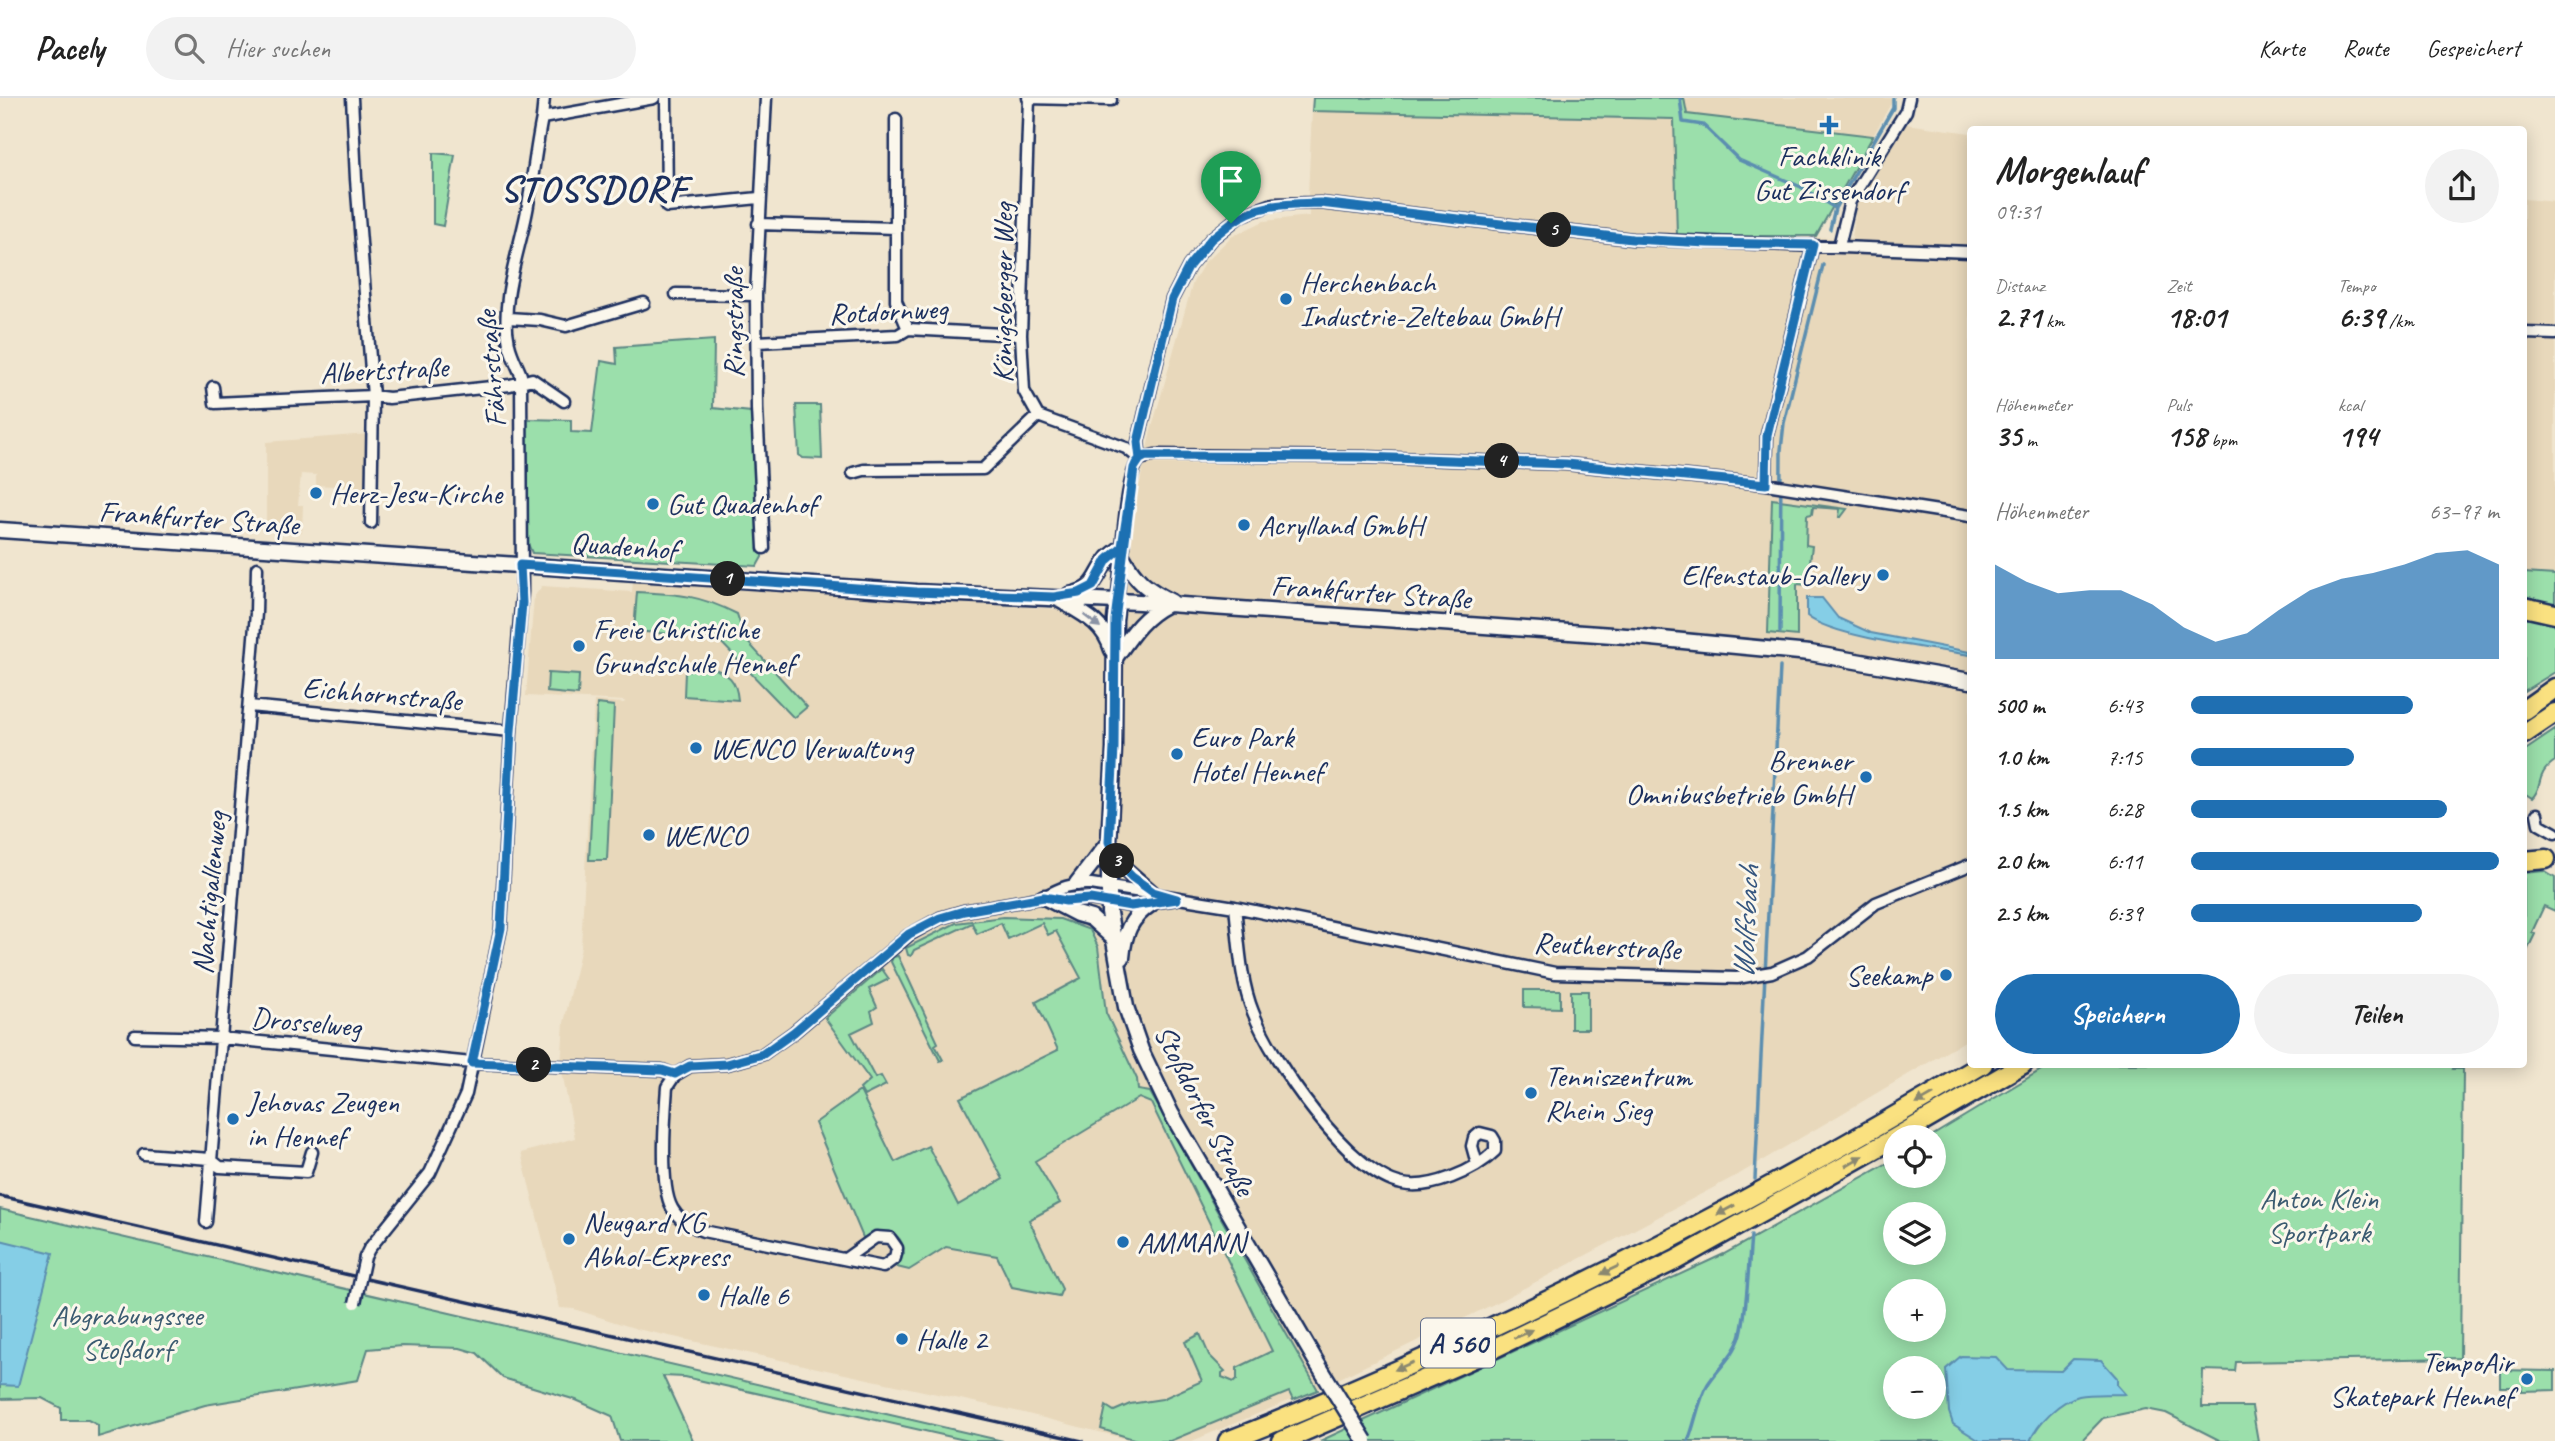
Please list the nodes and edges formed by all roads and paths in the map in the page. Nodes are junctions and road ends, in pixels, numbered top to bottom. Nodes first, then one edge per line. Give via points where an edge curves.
1 (352, 98) edge
2 (544, 98) edge
3 (654, 98) edge
4 (666, 98) edge
5 (765, 98) edge
6 (1029, 98) edge
7 (1066, 98) edge
8 (1909, 98) edge
9 (1111, 100) dead end
10 (542, 118) junction
11 (897, 118) dead end
12 (759, 198) junction
13 (758, 224) junction
14 (897, 228) junction
15 (1813, 245) junction
16 (1839, 246) junction
17 (1967, 252) edge
18 (676, 295) dead end
19 (756, 295) junction
20 (644, 303) dead end
21 (508, 318) junction
22 (908, 329) junction
23 (2527, 333) edge
24 (2555, 334) edge
25 (1021, 335) junction
26 (757, 342) junction
27 (521, 381) junction
28 (212, 387) dead end
29 (373, 396) junction
30 (564, 401) dead end
31 (1038, 416) junction
32 (1140, 459) junction
33 (853, 474) dead end
34 (1771, 485) junction
35 (1967, 516) edge
36 (371, 523) dead end
37 (0, 530) edge
38 (764, 548) dead end
39 (1122, 551) junction
40 (520, 565) junction
41 (257, 568) dead end
42 (766, 582) joint
43 (1054, 597) junction
44 (1117, 602) junction
45 (1174, 605) junction
46 (2527, 608) edge
47 (2555, 614) edge
48 (1115, 658) junction
49 (1967, 680) edge
50 (2555, 688) edge
51 (249, 706) junction
52 (2527, 708) edge
53 (2555, 713) edge
54 (511, 731) junction
55 (2527, 732) edge
56 (2536, 814) dead end
57 (2555, 833) edge
58 (1109, 842) junction
59 (2527, 852) edge
60 (2527, 862) edge
61 (2550, 862) edge
62 (1967, 866) edge
63 (1077, 883) junction
64 (1109, 894) junction
65 (1044, 897) junction
66 (1152, 898) junction
67 (1235, 907) junction
68 (1112, 937) junction
69 (1120, 981) junction
70 (135, 1036) dead end
71 (221, 1038) junction
72 (472, 1063) junction
73 (1976, 1068) edge
74 (2016, 1068) edge
75 (675, 1074) junction
76 (1917, 1125) edge
77 (1883, 1145) edge
78 (312, 1152) dead end
79 (144, 1154) dead end
80 (210, 1159) junction
81 (1477, 1164) dead end
82 (206, 1222) dead end
83 (845, 1258) junction
84 (355, 1303) dead end
85 (1228, 1441) edge
86 (1282, 1441) edge
87 (1365, 1441) edge

1 - 29 street
2 - 10 street, Fährstraße
3 - 10 street
4 - 12 street via 667,207
5 - 12 street, Ringstraße
6 - 7 street
6 - 25 street, Königsberger Weg
7 - 9 street
8 - 16 street via 1906,111 1850,201
10 - 21 street, Fährstraße via 528,206 511,270
11 - 14 street
12 - 13 street, Ringstraße
13 - 14 street
13 - 19 street, Ringstraße
14 - 22 street via 897,301
15 - 16 street
15 - 32 street via 1632,239 1320,203 1273,204 1240,216 1211,239 1189,266 1172,299 1138,442
15 - 34 street via 1767,435
16 - 17 street
18 - 19 street
19 - 26 street, Ringstraße
20 - 21 street via 566,326
21 - 27 street, Fährstraße via 509,344
22 - 25 street, Rotdornweg
22 - 26 street, Rotdornweg via 898,335
23 - 24 street
25 - 31 street, Königsberger Weg via 1024,391
26 - 38 street, Ringstraße
27 - 29 street, Albertstraße via 389,398
27 - 30 street via 537,381
27 - 40 street, Fährstraße
28 - 29 street, Albertstraße via 215,403
29 - 36 street
31 - 32 street, Königsberger Weg via 1126,449
31 - 33 street via 983,469 864,470
32 - 34 street via 1155,455 1319,456 1557,463
32 - 39 street via 1134,468
34 - 35 street
37 - 40 main road, Frankfurter Straße
39 - 43 main road via 1107,560 1093,586
39 - 44 street
39 - 45 main road via 1133,576
40 - 42 main road, Quadenhof
40 - 54 street, Fährstraße via 522,603
41 - 51 street, Nachtigallenweg
42 - 43 main road, Frankfurter Straße
43 - 44 main road, Frankfurter Straße
43 -> 48 main road via 1093,619 1108,637
44 - 45 main road, Frankfurter Straße
44 - 48 main road, Stoßdorfer Straße
45 - 48 main road via 1155,611 1139,624
45 - 49 main road, Frankfurter Straße via 1800,652
46 - 47 highway
48 - 58 main road, Stoßdorfer Straße
50 - 52 highway
51 - 54 street, Eichhornstraße
51 - 71 street, Nachtigallenweg
53 - 55 highway
54 - 72 street, Fährstraße via 501,928
56 - 57 street via 2539,824
58 - 63 main road
58 - 64 main road, Stoßdorfer Straße
58 - 66 main road via 1119,864
59 - 61 main road
60 - 61 highway
62 - 67 street, Reutherstraße via 1876,903 1808,956 1772,972 1737,978 1555,973
63 - 64 street, Reutherstraße
63 - 65 street
64 - 65 street via 1066,901
64 - 66 street, Reutherstraße
64 - 66 street, Reutherstraße via 1131,906
64 - 68 main road, Stoßdorfer Straße
65 - 68 main road via 1091,918
65 - 75 street via 940,918 909,934 763,1054 727,1064 690,1066
66 - 67 street, Reutherstraße
66 - 69 main road via 1123,938
67 - 81 street via 1252,1011 1296,1091 1351,1152 1369,1169 1400,1184 1442,1181
68 - 69 main road, Stoßdorfer Straße
69 - 87 main road, Stoßdorfer Straße, bridge via 1155,1082
70 - 71 street, Drosselweg
71 - 72 street, Drosselweg
71 - 80 street, Nachtigallenweg
72 - 75 street, Drosselweg
72 - 84 street, Fährstraße, bridge via 466,1094 429,1173 365,1257
73 -> 85 highway, A 560 via 1671,1241 1453,1345
74 - 76 highway, A 560
75 - 83 street via 667,1087 666,1177 669,1202 682,1221 703,1231
86 -> 77 highway, A 560 via 1476,1357 1676,1260
78 - 80 street via 306,1172 220,1167
79 - 80 street
80 - 82 street, Nachtigallenweg
83 - 83 street via 883,1267 895,1258 897,1248 890,1238 876,1237

